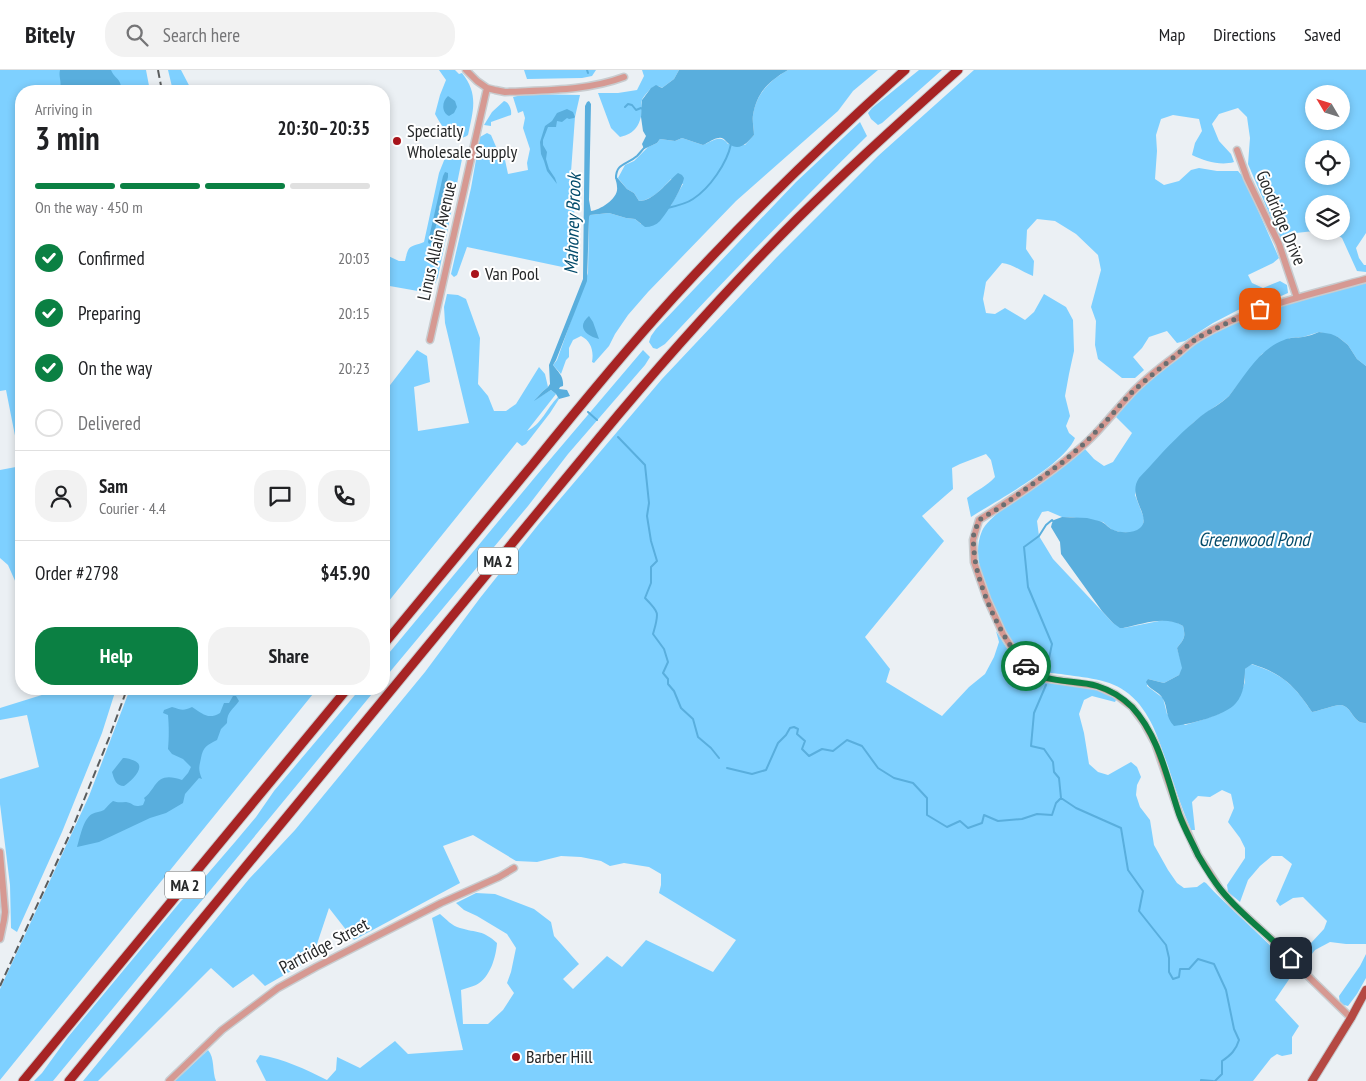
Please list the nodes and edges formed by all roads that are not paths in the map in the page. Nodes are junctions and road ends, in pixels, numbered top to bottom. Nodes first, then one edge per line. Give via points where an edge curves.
1 (466, 70) edge
2 (906, 70) edge
3 (958, 70) edge
4 (624, 77) dead end
5 (487, 88) junction
6 (1237, 150) dead end
7 (1366, 279) edge
8 (1297, 298) junction
9 (430, 340) dead end
10 (390, 637) edge
11 (390, 692) edge
12 (342, 695) edge
13 (387, 695) edge
14 (0, 852) edge
15 (514, 868) dead end
16 (0, 939) edge
17 (1366, 990) edge
18 (1351, 1018) junction
19 (23, 1081) edge
20 (69, 1081) edge
21 (169, 1081) edge
22 (1312, 1081) edge

1 - 5 street
2 - 10 highway, MA 2 via 788,179 675,296 602,379
3 - 11 highway, MA 2 via 797,219 723,296 599,438
4 - 5 street via 604,84 574,88 505,92
5 - 9 street, Linus Allain Avenue
6 - 8 street, Goodridge Drive via 1278,244
7 - 8 street
8 - 18 street via 1260,309 1197,338 1149,377 1063,462 979,520 973,540 974,562 1003,634 1029,670 1043,678 1097,686 1116,694 1132,707 1155,743 1180,816 1198,855 1220,889
12 - 19 highway, MA 2
13 - 20 highway, MA 2
14 - 16 street via 5,912
15 - 21 street, Partridge Street via 278,988 222,1030
17 - 18 main road
18 - 22 main road

